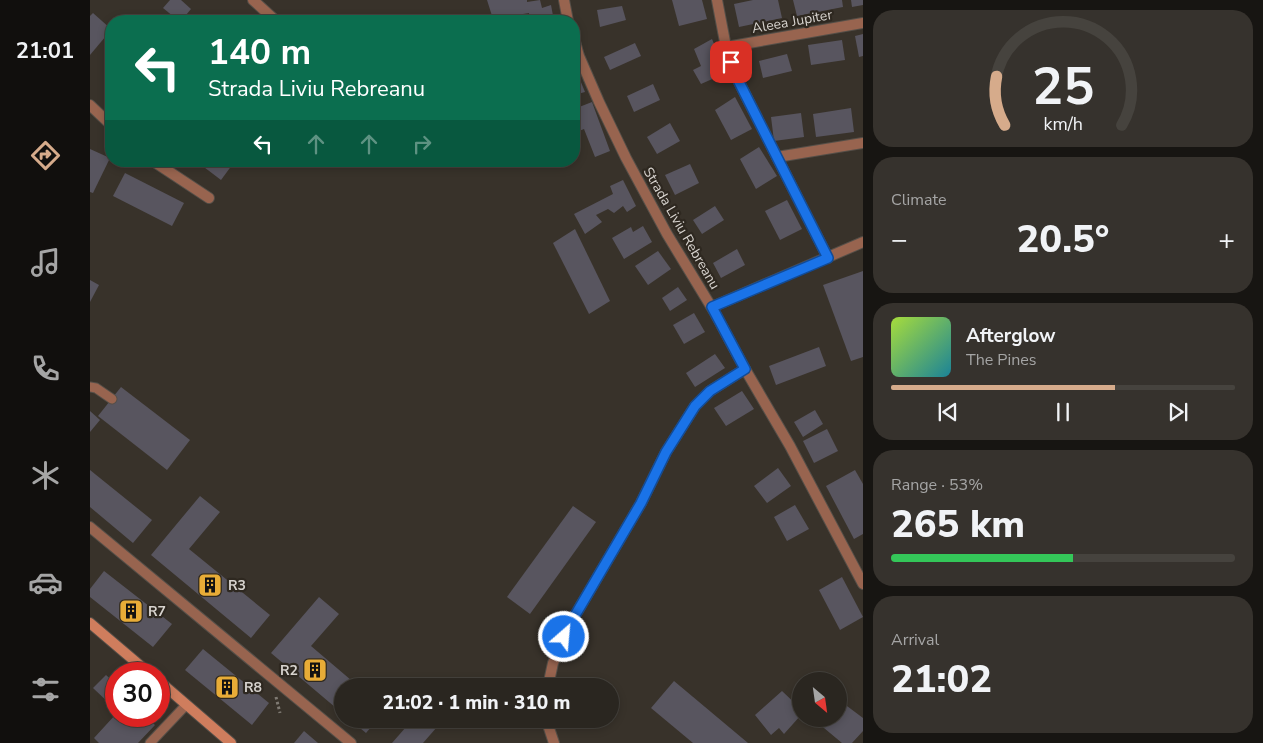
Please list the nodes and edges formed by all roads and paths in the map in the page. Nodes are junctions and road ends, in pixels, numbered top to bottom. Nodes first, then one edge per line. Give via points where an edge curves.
1 (253, 0) edge
2 (564, 0) edge
3 (717, 0) edge
4 (269, 15) edge
5 (567, 15) edge
6 (863, 23) edge
7 (726, 47) junction
8 (580, 58) edge
9 (91, 107) edge
10 (105, 120) edge
11 (863, 143) edge
12 (777, 157) junction
13 (161, 167) edge
14 (209, 198) dead end
15 (863, 242) edge
16 (828, 258) junction
17 (712, 307) junction
18 (745, 369) junction
19 (90, 386) edge
20 (112, 399) dead end
21 (90, 527) edge
22 (863, 584) edge
23 (90, 623) edge
24 (136, 662) edge
25 (550, 678) edge
26 (170, 690) edge
27 (186, 704) junction
28 (549, 728) edge
29 (150, 743) edge
30 (231, 743) edge
31 (351, 743) edge
32 (554, 743) edge

1 - 4 street
2 - 5 street
3 - 7 street
6 - 7 street, Aleea Jupiter
7 - 12 street via 737,78
8 - 17 street, Strada Liviu Rebreanu via 626,158
9 - 10 street
11 - 12 street
12 - 16 street
13 - 14 street
15 - 16 street
16 - 17 street
17 - 18 street, Strada Liviu Rebreanu
18 - 22 street, Strada Liviu Rebreanu
18 - 25 street via 710,391 695,406 570,624
19 - 20 lane
21 - 31 street
23 - 24 main road
26 - 27 main road
27 - 29 lane
27 - 30 main road
28 - 32 street

